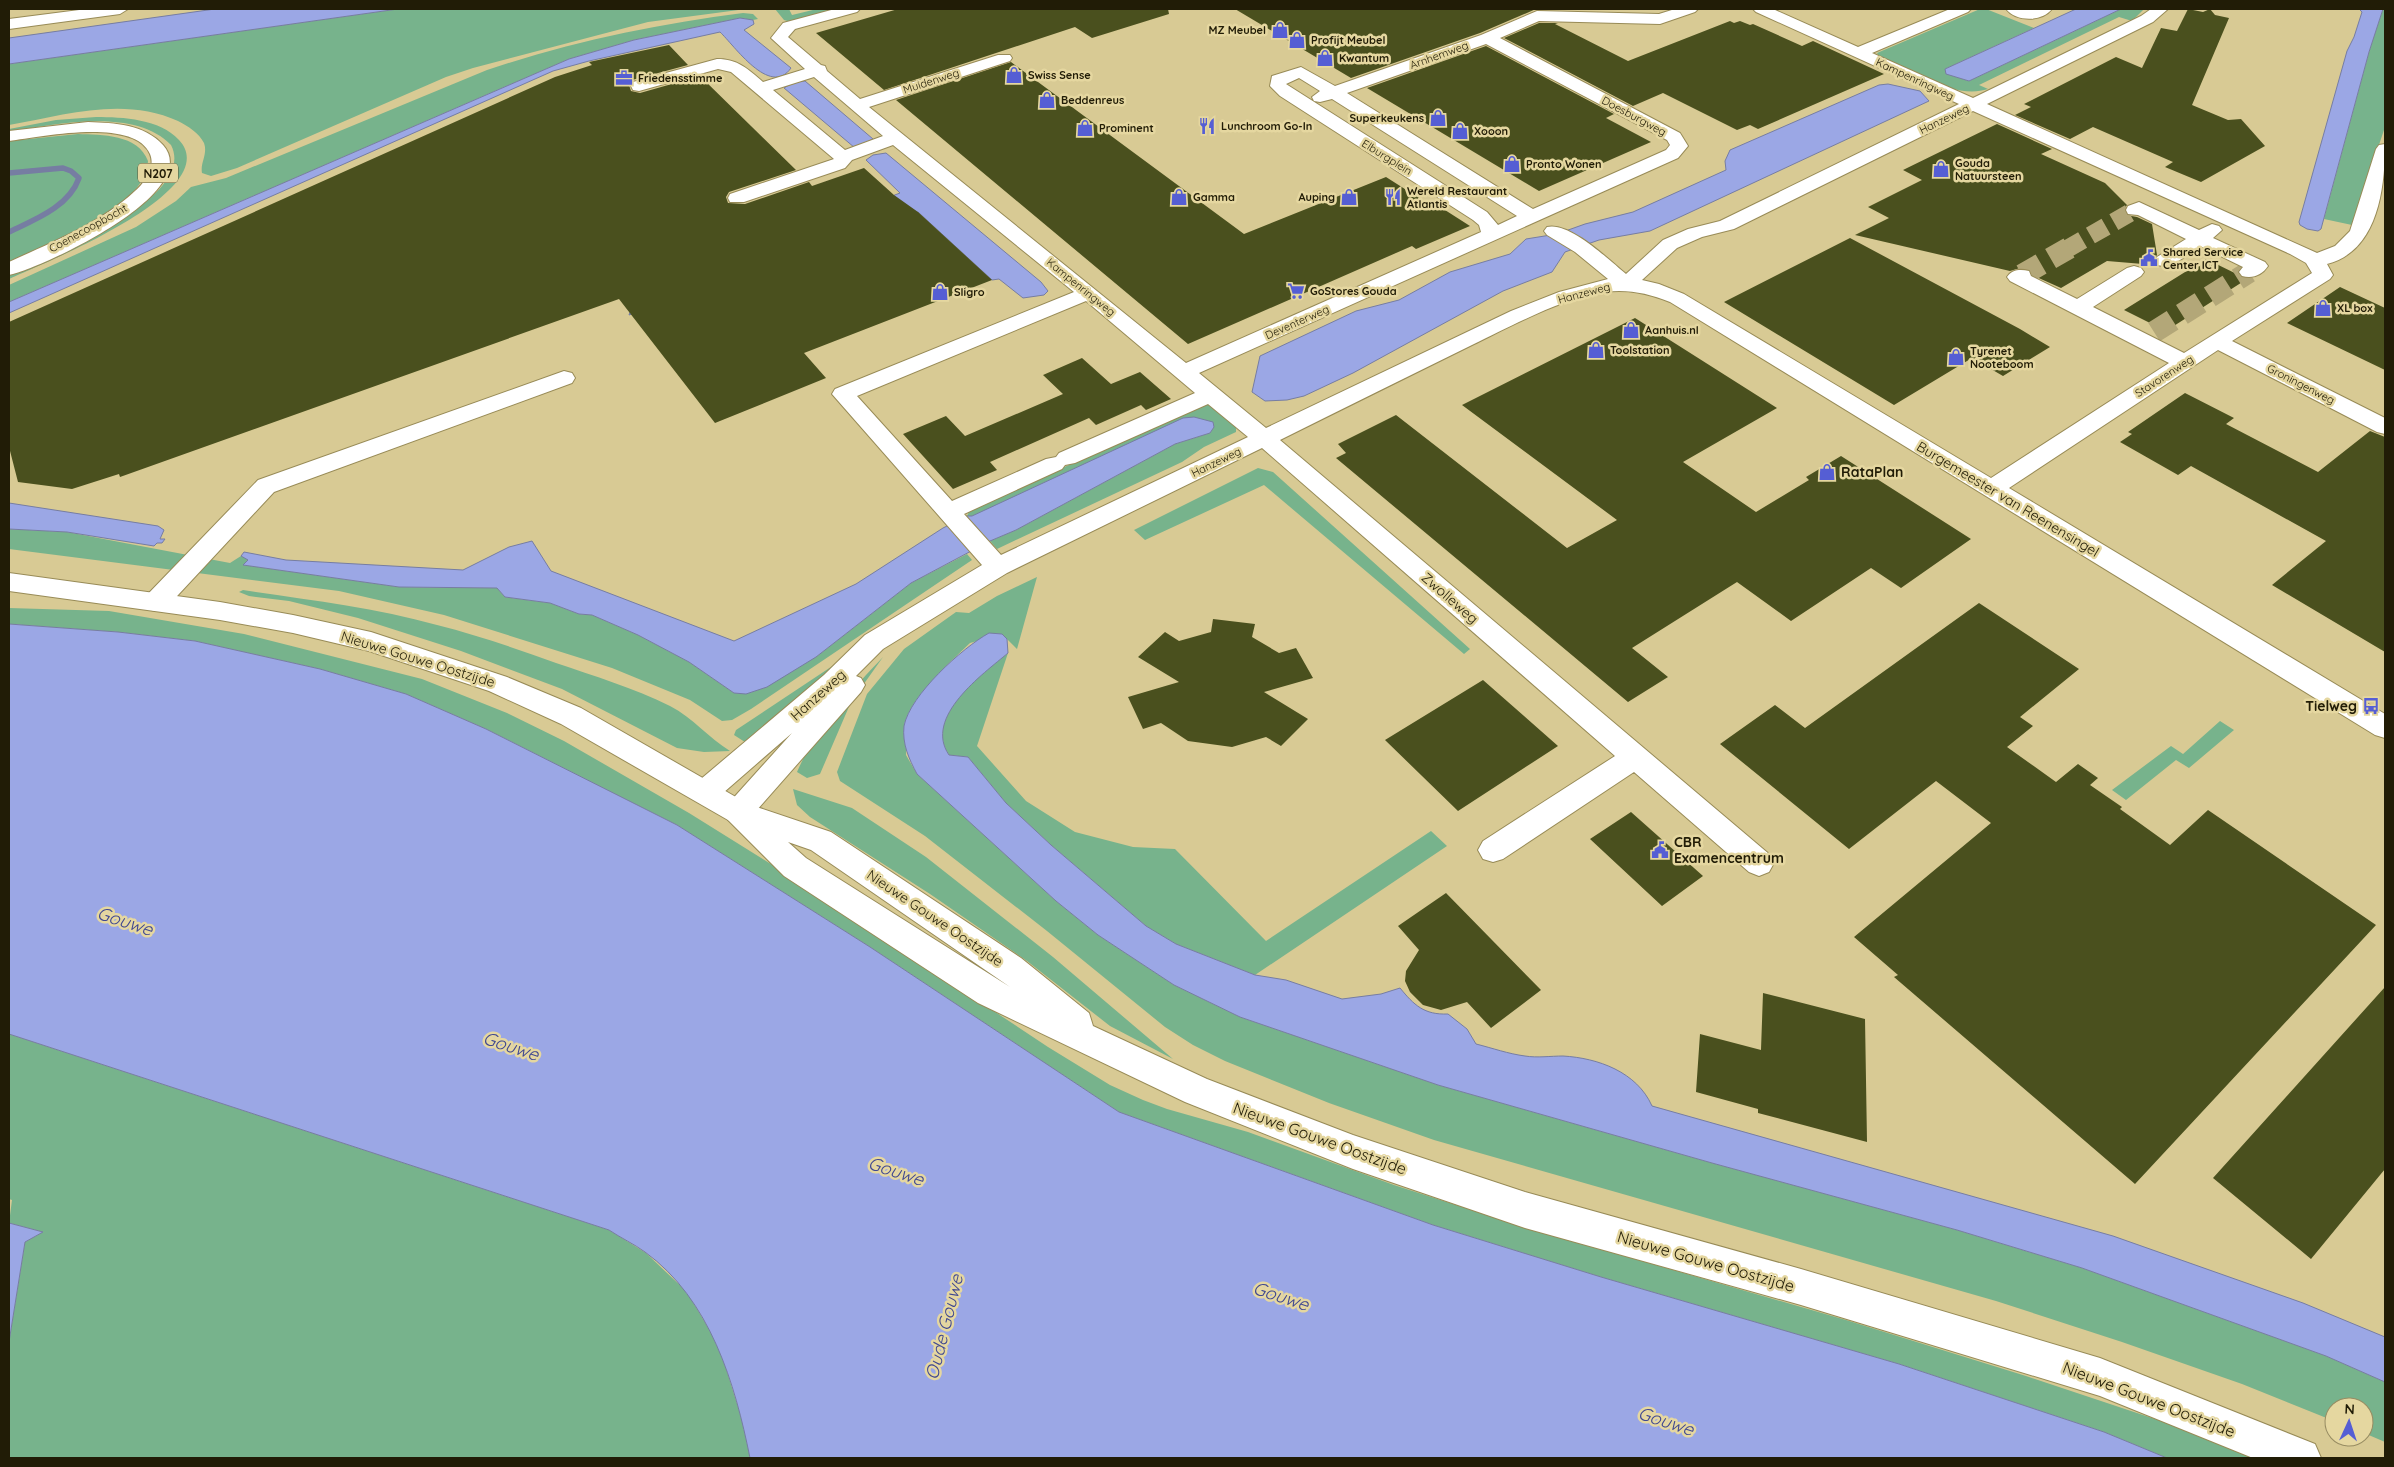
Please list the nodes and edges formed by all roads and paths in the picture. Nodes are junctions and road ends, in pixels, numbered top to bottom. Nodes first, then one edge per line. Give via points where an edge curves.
1 (120, 9) edge
2 (852, 9) edge
3 (1548, 9) edge
4 (1690, 9) edge
5 (1761, 9) edge
6 (1963, 9) edge
7 (2014, 9) edge
8 (2044, 9) edge
9 (2160, 9) edge
10 (1564, 17) junction
11 (9, 24) edge
12 (1488, 38) junction
13 (1857, 53) junction
14 (1004, 58) dead end
15 (819, 70) junction
16 (639, 86) dead end
17 (761, 88) junction
18 (1334, 92) junction
19 (1303, 104) junction
20 (857, 105) junction
21 (1972, 106) junction
22 (1381, 122) junction
23 (1349, 134) junction
24 (9, 136) edge
25 (895, 138) junction
26 (2384, 154) edge
27 (842, 157) junction
28 (737, 198) dead end
29 (2376, 201) edge
30 (2135, 210) dead end
31 (1532, 217) junction
32 (2228, 219) junction
33 (1554, 231) dead end
34 (1492, 236) junction
35 (2198, 239) junction
36 (2314, 259) junction
37 (2164, 261) dead end
38 (9, 269) edge
39 (2134, 272) dead end
40 (2248, 272) dead end
41 (2022, 275) dead end
42 (1626, 284) junction
43 (1088, 293) junction
44 (2078, 308) junction
45 (2217, 341) junction
46 (2185, 362) junction
47 (1184, 372) junction
48 (564, 378) dead end
49 (1209, 395) junction
50 (2385, 427) edge
51 (1264, 439) junction
52 (1991, 489) junction
53 (951, 515) junction
54 (992, 560) junction
55 (9, 582) edge
56 (156, 602) junction
57 (936, 604) junction
58 (2385, 727) edge
59 (1636, 757) junction
60 (705, 792) junction
61 (738, 812) junction
62 (1493, 850) dead end
63 (1759, 863) dead end
64 (2301, 1458) edge

1 - 11 main road
2 - 15 main road, Kampenringweg via 789,26 779,38
3 - 10 main road
4 - 10 main road via 1660,19
5 - 13 main road, Kampenringweg
6 - 13 main road, Kampenringweg
7 - 8 main road via 2030,15
9 - 21 main road, Hanzeweg via 2147,19
10 - 12 main road via 1537,16
12 - 18 main road, Arnhemweg
12 - 31 main road, Doesburgweg via 1674,137 1679,146 1672,154
13 - 21 main road, Kampenringweg
14 - 20 main road, Muidenweg
15 - 17 main road
15 - 20 main road, Kampenringweg
16 - 17 main road via 717,64 728,64
17 - 27 main road
18 - 19 main road
18 - 19 main road, Elburgplein via 1302,72 1278,80 1278,86
18 - 22 main road, Elburgplein
19 - 23 main road, Elburgplein
20 - 25 main road, Kampenringweg
21 - 32 main road
21 - 42 main road, Hanzeweg via 1727,225 1695,232 1670,244
22 - 23 main road, Elburgplein
22 - 31 main road, Elburgplein
23 - 34 main road, Elburgplein via 1480,216 1488,223
24 - 38 main road, Coenecoopbocht / N207 via 70,128 120,130 148,141 157,150 161,162 153,182 130,205 80,235
25 - 27 main road
25 - 43 main road, Kampenringweg
26 - 29 main road
27 - 28 main road via 839,164
29 - 36 main road via 2359,233 2342,250 2326,258
30 - 35 main road via 2139,208
31 - 34 main road, Doesburgweg
32 - 35 main road
32 - 36 main road
33 - 42 main road via 1582,248
34 - 47 main road, Deventerweg
35 - 37 main road
35 - 40 main road via 2258,266
36 - 45 main road, Stavorenweg via 2323,275
39 - 44 main road
41 - 44 main road via 2017,277
42 - 51 main road, Hanzeweg via 1600,286 1518,315
42 - 52 main road, Burgemeester van Reenensingel via 1652,288 1677,298
43 - 47 main road, Kampenringweg
43 - 53 main road via 843,394
44 - 46 main road via 2148,336
45 - 46 main road, Stavorenweg
45 - 50 main road, Groningenweg
46 - 52 main road, Stavorenweg
47 - 49 main road, Kampenringweg
48 - 56 main road via 266,486
49 - 51 main road, Kampenringweg
49 - 53 main road via 1061,461
51 - 54 main road, Hanzeweg
51 - 59 main road, Zwolleweg
52 - 58 main road, Burgemeester van Reenensingel
53 - 54 main road
54 - 57 main road, Hanzeweg
55 - 56 main road, Nieuwe Gouwe Oostzijde
56 - 60 main road, Nieuwe Gouwe Oostzijde via 326,631 465,671 571,716
57 - 60 main road, Hanzeweg via 874,642 833,682
57 - 61 main road, Hanzeweg via 879,653
59 - 62 main road
59 - 63 main road, Zwolleweg
60 - 61 main road, Nieuwe Gouwe Oostzijde
61 - 64 main road, Nieuwe Gouwe Oostzijde via 821,841 1010,968 1114,1053 1197,1091 1371,1158 1525,1210 1801,1287 2100,1377

